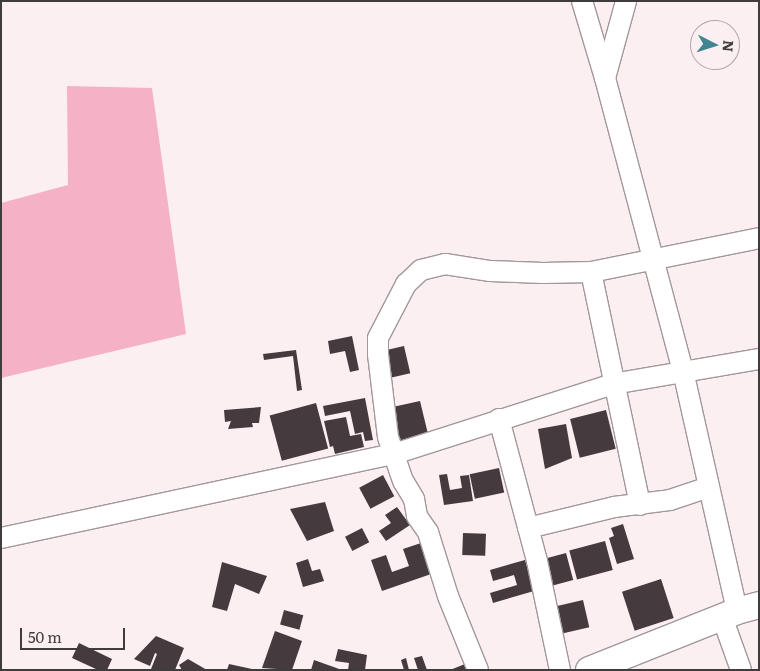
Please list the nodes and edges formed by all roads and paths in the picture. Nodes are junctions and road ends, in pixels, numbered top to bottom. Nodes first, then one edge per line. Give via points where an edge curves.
1 (582, 1) edge
2 (626, 1) edge
3 (605, 78) junction
4 (759, 238) edge
5 (654, 261) junction
6 (591, 272) junction
7 (759, 359) edge
8 (683, 371) junction
9 (613, 384) junction
10 (499, 419) junction
11 (394, 454) junction
12 (709, 487) junction
13 (640, 505) junction
14 (528, 528) junction
15 (1, 538) edge
16 (739, 611) edge
17 (478, 670) edge
18 (560, 670) edge
19 (589, 670) edge
20 (741, 670) edge

1 - 3 street
2 - 3 street
3 - 5 street
4 - 5 street
5 - 6 street
5 - 8 street
6 - 9 street
6 - 11 street via 499,271 445,264 421,270 406,284 378,338 383,405
7 - 8 street
8 - 9 street
8 - 12 street
9 - 10 street
9 - 13 street
10 - 11 street
10 - 14 street
11 - 15 street
11 - 17 street via 403,481 414,499 417,516 428,532 448,596
12 - 13 street via 670,500
12 - 16 street
13 - 14 street via 614,507
14 - 18 street
16 - 19 main road
16 - 20 street

